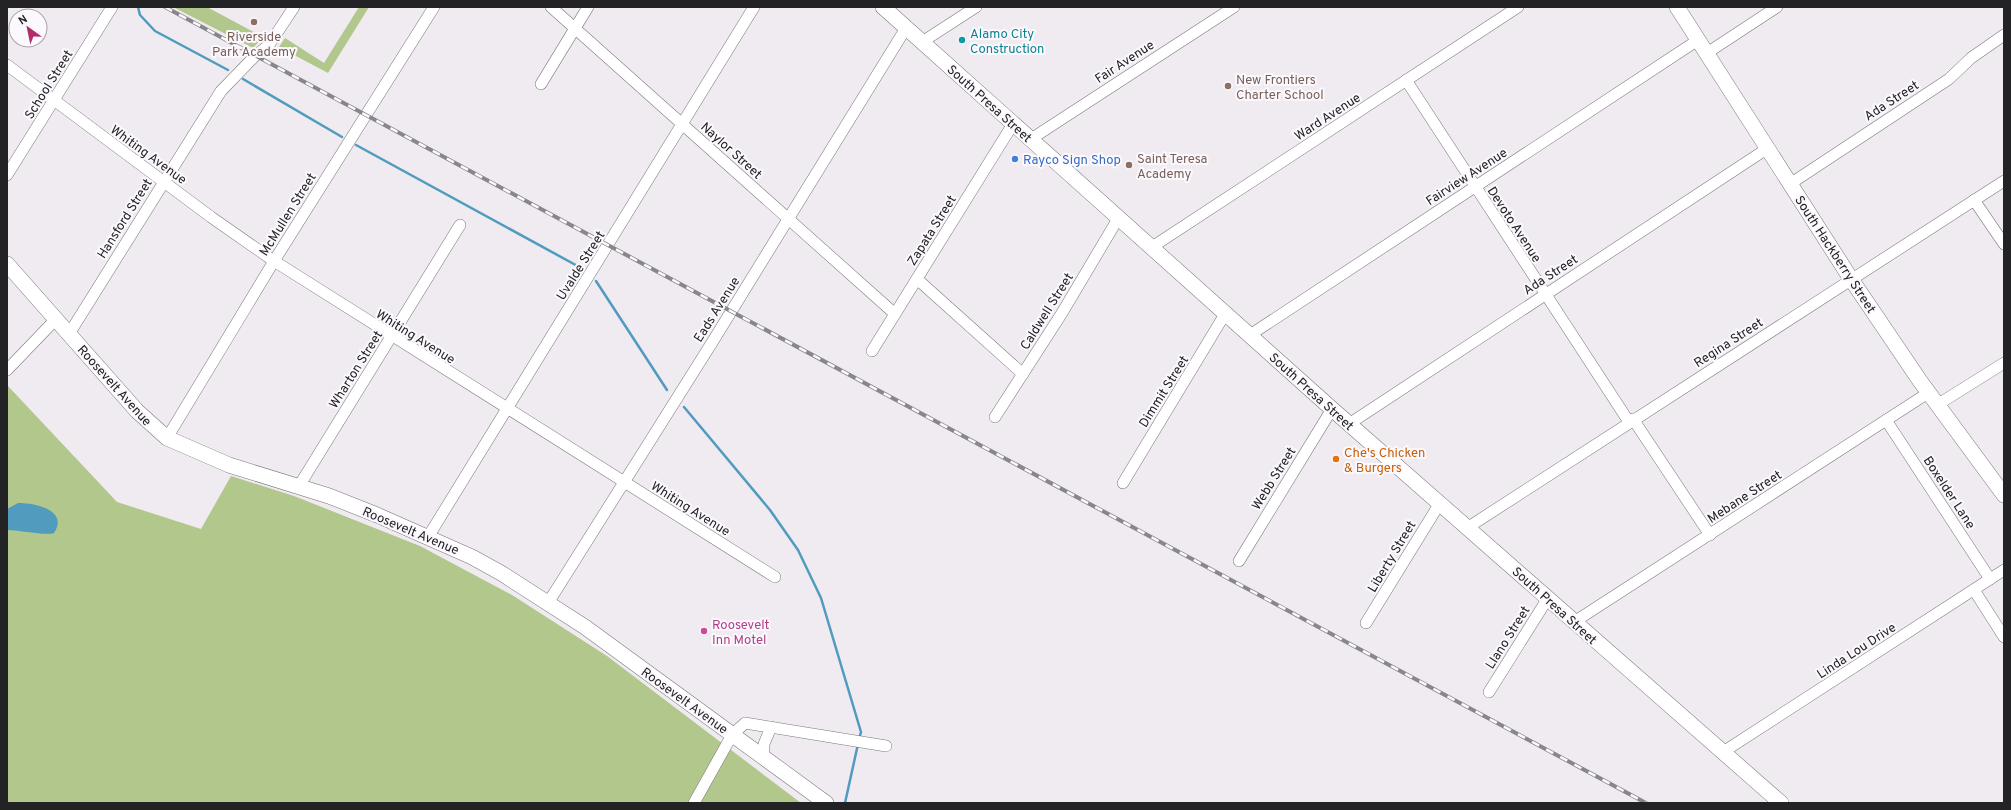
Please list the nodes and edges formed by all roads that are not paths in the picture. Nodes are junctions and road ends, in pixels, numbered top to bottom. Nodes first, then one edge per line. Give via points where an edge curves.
1 (112, 7) edge
2 (294, 7) edge
3 (434, 7) edge
4 (551, 7) edge
5 (588, 7) edge
6 (754, 7) edge
7 (883, 7) edge
8 (976, 7) edge
9 (1234, 7) edge
10 (1518, 7) edge
11 (1677, 7) edge
12 (1777, 7) edge
13 (575, 28) junction
14 (906, 28) junction
15 (2004, 36) edge
16 (1698, 40) junction
17 (922, 42) junction
18 (1707, 53) junction
19 (7, 65) edge
20 (1406, 80) junction
21 (540, 84) dead end
22 (54, 101) junction
23 (682, 124) junction
24 (1013, 124) junction
25 (1030, 139) junction
26 (1768, 148) junction
27 (7, 175) edge
28 (2004, 181) edge
29 (163, 182) junction
30 (1790, 184) junction
31 (1475, 187) junction
32 (1974, 200) junction
33 (1119, 217) junction
34 (788, 219) junction
35 (460, 225) dead end
36 (2004, 244) edge
37 (1152, 248) junction
38 (274, 261) junction
39 (7, 264) edge
40 (917, 279) junction
41 (1851, 279) junction
42 (1545, 294) junction
43 (895, 314) junction
44 (1225, 314) junction
45 (56, 319) junction
46 (69, 334) junction
47 (1250, 335) junction
48 (391, 336) junction
49 (872, 351) dead end
50 (2004, 363) edge
51 (7, 370) edge
52 (1023, 374) junction
53 (1928, 393) junction
54 (1937, 405) junction
55 (507, 409) junction
56 (1332, 409) junction
57 (996, 418) dead end
58 (1631, 420) junction
59 (1886, 420) junction
60 (1349, 424) junction
61 (167, 438) junction
62 (625, 482) junction
63 (1123, 483) dead end
64 (299, 486) junction
65 (2004, 495) edge
66 (1440, 503) junction
67 (1467, 528) junction
68 (1710, 535) junction
69 (428, 537) junction
70 (1239, 562) dead end
71 (2004, 570) edge
72 (774, 577) dead end
73 (1990, 579) junction
74 (1974, 590) junction
75 (1548, 598) junction
76 (548, 603) junction
77 (1574, 622) junction
78 (1366, 624) dead end
79 (2004, 637) edge
80 (1489, 692) dead end
81 (771, 727) junction
82 (732, 735) junction
83 (886, 746) dead end
84 (1723, 752) junction
85 (763, 757) junction
86 (694, 803) edge
87 (826, 803) edge
88 (1781, 803) edge

1 - 22 street, School Street
2 - 29 street, Hansford Street via 269,45 221,90
3 - 38 street, McMullen Street
4 - 13 street, Naylor Street
5 - 13 street
6 - 23 street, Uvalde Street
7 - 14 main road, South Presa Street
8 - 17 street
9 - 25 street, Fair Avenue
10 - 20 street, Ward Avenue
11 - 16 main road, South Hackberry Street
12 - 18 street
13 - 21 street
13 - 23 street, Naylor Street
14 - 17 main road, South Presa Street
14 - 34 street, Eads Avenue
15 - 30 street, Ada Street via 1971,58 1949,79
16 - 18 main road, South Hackberry Street
16 - 31 street, Fairview Avenue
17 - 24 main road, South Presa Street
18 - 26 main road, South Hackberry Street
19 - 22 street, Whiting Avenue
20 - 31 street, Devoto Avenue
20 - 37 street, Ward Avenue
22 - 27 street, School Street
22 - 29 street, Whiting Avenue
23 - 34 street, Naylor Street
23 - 55 street, Uvalde Street
24 - 25 main road, South Presa Street
24 - 40 street, Zapata Street
25 - 33 main road, South Presa Street
26 - 30 main road, South Hackberry Street
26 - 42 street, Ada Street
28 - 32 street, Regina Street
29 - 38 street, Whiting Avenue
29 - 46 street, Hansford Street
30 - 41 main road, South Hackberry Street
31 - 42 street, Devoto Avenue
31 - 47 street, Fairview Avenue
32 - 36 street
32 - 41 street, Regina Street
33 - 37 main road, South Presa Street
33 - 52 street, Caldwell Street
34 - 43 street, Naylor Street
34 - 62 street, Eads Avenue
35 - 48 street, Wharton Street
37 - 44 main road, South Presa Street
38 - 48 street, Whiting Avenue
38 - 61 street, McMullen Street
39 - 45 main road, Roosevelt Avenue
40 - 43 street, Zapata Street
40 - 52 street
41 - 53 main road, South Hackberry Street
41 - 58 street, Regina Street
42 - 58 street, Devoto Avenue
42 - 60 street, Ada Street
43 - 49 street, Zapata Street
44 - 47 main road, South Presa Street
44 - 63 street, Dimmit Street
45 - 46 main road, Roosevelt Avenue
45 - 51 street
46 - 61 main road, Roosevelt Avenue via 136,411
47 - 56 main road, South Presa Street
48 - 55 street, Whiting Avenue
48 - 64 street, Wharton Street
50 - 54 street
52 - 57 street, Caldwell Street
53 - 54 main road, South Hackberry Street
53 - 59 street, Mebane Street
54 - 65 main road, South Hackberry Street
55 - 62 street, Whiting Avenue
55 - 69 street, Uvalde Street
56 - 60 main road, South Presa Street
56 - 70 street, Webb Street
58 - 67 street, Regina Street
58 - 68 street, Devoto Avenue
59 - 68 street, Mebane Street
59 - 73 street, Boxelder Lane
60 - 66 main road, South Presa Street
61 - 64 main road, Roosevelt Avenue via 229,465
62 - 72 street, Whiting Avenue
62 - 76 street, Eads Avenue
64 - 69 main road, Roosevelt Avenue via 336,498
66 - 67 main road, South Presa Street
66 - 78 street, Liberty Street
67 - 75 main road, South Presa Street
68 - 77 street, Mebane Street
69 - 76 main road, Roosevelt Avenue via 472,557
71 - 73 street, Linda Lou Drive
73 - 74 street, Linda Lou Drive
74 - 79 street
74 - 84 street, Linda Lou Drive
75 - 77 main road, South Presa Street
75 - 80 street, Llano Street
76 - 82 main road, Roosevelt Avenue via 585,627
77 - 84 main road, South Presa Street
81 - 82 street via 745,723
81 - 83 street
81 - 85 street via 764,744
82 - 85 main road, Roosevelt Avenue
82 - 86 street
84 - 88 main road, South Presa Street
85 - 87 main road, Roosevelt Avenue

